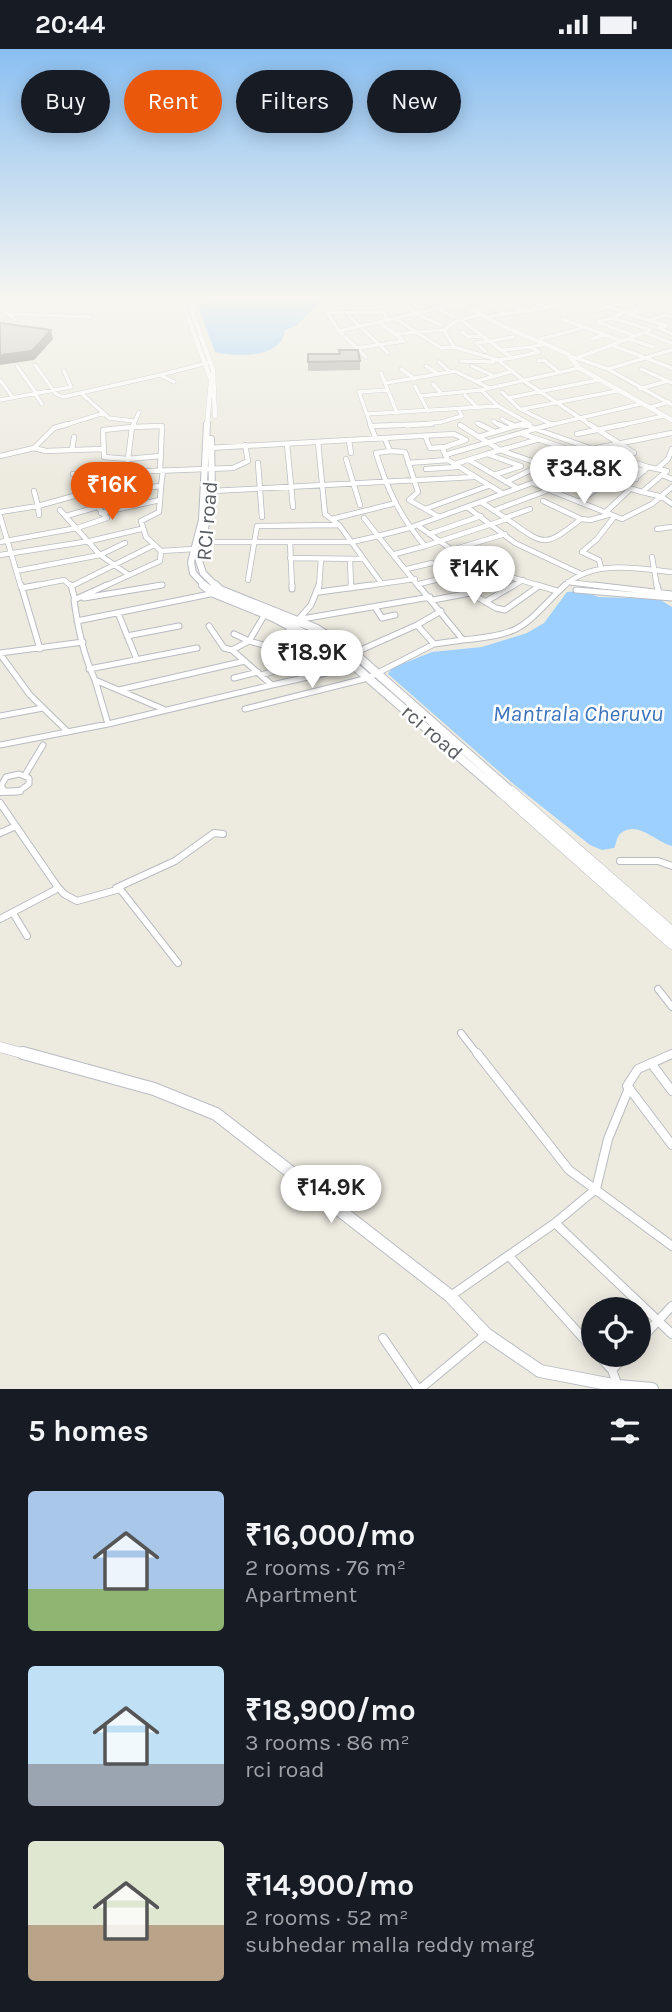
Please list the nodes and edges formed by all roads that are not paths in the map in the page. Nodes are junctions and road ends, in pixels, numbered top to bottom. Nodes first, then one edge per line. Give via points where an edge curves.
1 (544, 360) edge
2 (461, 361) dead end
3 (499, 361) joint
4 (576, 361) edge
5 (579, 361) edge
6 (585, 361) edge
7 (636, 361) edge
8 (655, 361) edge
9 (439, 362) dead end
10 (209, 363) junction
11 (35, 365) dead end
12 (17, 366) dead end
13 (426, 366) dead end
14 (472, 366) dead end
15 (672, 368) edge
16 (401, 369) dead end
17 (579, 369) junction
18 (641, 369) dead end
19 (607, 370) junction
20 (64, 371) dead end
21 (513, 371) junction
22 (450, 372) junction
23 (381, 373) dead end
24 (560, 373) junction
25 (438, 374) junction
26 (160, 375) junction
27 (492, 375) junction
28 (415, 379) junction
29 (0, 380) edge
30 (598, 380) junction
31 (477, 381) junction
32 (524, 381) junction
33 (667, 381) junction
34 (672, 381) edge
35 (174, 382) dead end
36 (386, 383) junction
37 (433, 384) dead end
38 (415, 386) dead end
39 (489, 388) junction
40 (640, 389) junction
41 (55, 390) junction
42 (388, 390) junction
43 (481, 390) junction
44 (543, 391) junction
45 (617, 391) junction
46 (502, 392) dead end
47 (441, 393) junction
48 (35, 394) junction
49 (82, 394) junction
50 (465, 395) dead end
51 (420, 396) junction
52 (12, 398) junction
53 (508, 398) junction
54 (0, 400) edge
55 (561, 403) junction
56 (671, 403) edge
57 (42, 404) dead end
58 (640, 404) junction
59 (498, 406) junction
60 (652, 407) junction
61 (478, 409) junction
62 (523, 409) junction
63 (459, 410) junction
64 (428, 411) junction
65 (139, 412) dead end
66 (104, 413) junction
67 (397, 413) junction
68 (367, 414) junction
69 (663, 416) junction
70 (581, 417) junction
71 (502, 419) dead end
72 (672, 419) edge
73 (493, 421) dead end
74 (477, 423) dead end
75 (133, 424) junction
76 (551, 424) junction
77 (394, 425) junction
78 (460, 425) dead end
79 (371, 426) junction
80 (515, 426) junction
81 (506, 428) junction
82 (536, 429) junction
83 (597, 429) junction
84 (494, 432) junction
85 (672, 433) edge
86 (523, 434) junction
87 (577, 434) dead end
88 (74, 437) dead end
89 (426, 437) junction
90 (478, 437) junction
91 (404, 438) junction
92 (376, 439) junction
93 (385, 439) junction
94 (536, 440) junction
95 (349, 441) junction
96 (318, 442) junction
97 (488, 443) junction
98 (621, 443) junction
99 (287, 444) junction
100 (245, 445) junction
101 (209, 447) junction
102 (445, 447) junction
103 (34, 448) junction
104 (562, 448) junction
105 (102, 449) junction
106 (592, 449) junction
107 (672, 449) edge
108 (72, 450) junction
109 (390, 450) junction
110 (500, 450) junction
111 (351, 453) dead end
112 (634, 453) dead end
113 (487, 454) junction
114 (582, 454) junction
115 (0, 456) edge
116 (160, 456) junction
117 (447, 457) junction
118 (130, 458) junction
119 (600, 458) junction
120 (346, 459) dead end
121 (623, 459) dead end
122 (470, 460) junction
123 (258, 463) dead end
124 (408, 463) junction
125 (540, 464) junction
126 (457, 465) junction
127 (521, 466) junction
128 (589, 466) junction
129 (207, 468) junction
130 (426, 468) dead end
131 (560, 468) junction
132 (646, 469) junction
133 (657, 469) junction
134 (531, 470) junction
135 (161, 471) junction
136 (670, 471) edge
137 (126, 472) junction
138 (580, 473) junction
139 (73, 474) dead end
140 (494, 475) junction
141 (551, 475) junction
142 (662, 475) junction
143 (474, 477) junction
144 (636, 479) junction
145 (672, 479) edge
146 (607, 480) junction
147 (416, 481) junction
148 (506, 482) junction
149 (384, 483) junction
150 (532, 483) junction
151 (354, 485) junction
152 (161, 486) junction
153 (323, 486) junction
154 (488, 486) junction
155 (672, 487) edge
156 (292, 488) junction
157 (517, 488) junction
158 (597, 488) junction
159 (628, 488) junction
160 (258, 489) junction
161 (34, 491) dead end
162 (212, 491) junction
163 (546, 491) junction
164 (642, 492) junction
165 (502, 493) junction
166 (660, 496) junction
167 (160, 500) junction
168 (92, 501) junction
169 (543, 501) dead end
170 (481, 502) junction
171 (579, 502) junction
172 (392, 504) junction
173 (672, 504) edge
174 (360, 505) dead end
175 (38, 506) junction
176 (97, 507) junction
177 (293, 507) dead end
178 (467, 507) junction
179 (425, 509) junction
180 (530, 509) dead end
181 (60, 510) dead end
182 (495, 510) junction
183 (101, 513) junction
184 (608, 513) junction
185 (0, 514) edge
186 (39, 515) dead end
187 (66, 516) junction
188 (481, 516) junction
189 (262, 517) dead end
190 (614, 517) junction
191 (364, 518) dead end
192 (440, 518) junction
193 (506, 518) junction
194 (332, 519) junction
195 (581, 519) junction
196 (493, 524) junction
197 (339, 525) junction
198 (417, 525) junction
199 (672, 527) edge
200 (77, 528) junction
201 (409, 528) junction
202 (141, 529) junction
203 (657, 529) dead end
204 (429, 534) junction
205 (505, 534) junction
206 (106, 536) junction
207 (378, 536) junction
208 (7, 540) junction
209 (90, 541) junction
210 (439, 541) junction
211 (0, 542) edge
212 (204, 542) junction
213 (254, 542) junction
214 (290, 542) junction
215 (352, 542) junction
216 (125, 543) dead end
217 (154, 545) junction
218 (425, 545) junction
219 (117, 547) junction
220 (194, 549) junction
221 (452, 550) junction
222 (161, 551) junction
223 (12, 554) junction
224 (395, 554) junction
225 (0, 555) edge
226 (100, 555) junction
227 (652, 557) dead end
228 (290, 558) junction
229 (321, 559) junction
230 (350, 559) junction
231 (363, 559) junction
232 (432, 563) dead end
233 (115, 564) junction
234 (601, 568) junction
235 (407, 569) junction
236 (16, 571) junction
237 (653, 571) junction
238 (672, 572) edge
239 (581, 574) junction
240 (130, 575) junction
241 (248, 580) dead end
242 (523, 580) junction
243 (417, 582) junction
244 (568, 582) junction
245 (382, 583) junction
246 (162, 585) dead end
247 (72, 586) junction
248 (539, 586) junction
249 (22, 588) junction
250 (351, 588) junction
251 (292, 589) dead end
252 (576, 590) dead end
253 (217, 591) junction
254 (557, 591) junction
255 (319, 592) junction
256 (470, 593) junction
257 (659, 593) junction
258 (672, 596) edge
259 (431, 599) junction
260 (74, 600) junction
261 (485, 602) junction
262 (375, 607) junction
263 (441, 611) junction
264 (118, 613) junction
265 (265, 614) junction
266 (395, 615) dead end
267 (77, 621) junction
268 (296, 622) junction
269 (417, 625) junction
270 (179, 626) dead end
271 (209, 626) dead end
272 (234, 634) dead end
273 (127, 636) junction
274 (463, 640) junction
275 (249, 641) junction
276 (83, 642) junction
277 (434, 644) junction
278 (197, 648) dead end
279 (272, 648) junction
280 (40, 649) junction
281 (232, 650) junction
282 (354, 653) junction
283 (0, 654) edge
284 (316, 659) junction
285 (136, 660) junction
286 (246, 661) junction
287 (89, 669) junction
288 (260, 673) junction
289 (377, 674) junction
290 (234, 678) dead end
291 (368, 678) junction
292 (95, 680) junction
293 (272, 685) junction
294 (118, 689) junction
295 (43, 708) junction
296 (163, 709) junction
297 (245, 709) dead end
298 (0, 716) edge
299 (108, 724) junction
300 (68, 732) junction
301 (43, 744) dead end
302 (0, 745) edge
303 (0, 774) edge
304 (10, 775) junction
305 (25, 775) junction
306 (2, 792) edge
307 (0, 803) edge
308 (16, 826) junction
309 (0, 832) edge
310 (223, 834) dead end
311 (620, 861) dead end
312 (672, 866) edge
313 (57, 885) junction
314 (116, 888) junction
315 (13, 913) junction
316 (0, 919) edge
317 (672, 932) edge
318 (27, 936) dead end
319 (672, 944) edge
320 (178, 963) dead end
321 (658, 989) dead end
322 (672, 1007) edge
323 (461, 1033) dead end
324 (0, 1047) edge
325 (672, 1054) edge
326 (651, 1063) junction
327 (629, 1088) junction
328 (672, 1091) edge
329 (672, 1145) edge
330 (596, 1189) junction
331 (555, 1223) junction
332 (672, 1245) edge
333 (509, 1256) junction
334 (450, 1296) junction
335 (672, 1306) edge
336 (657, 1321) junction
337 (651, 1328) edge
338 (486, 1334) junction
339 (672, 1334) edge
340 (581, 1336) edge
341 (383, 1338) dead end
342 (609, 1367) edge
343 (615, 1367) edge
344 (612, 1370) junction
345 (618, 1386) junction
346 (419, 1389) edge
347 (652, 1389) edge

1 - 24 street
2 - 3 street
3 - 21 street
4 - 17 street
5 - 60 street via 592,374
6 - 19 street
7 - 19 street
8 - 15 street
9 - 22 street
10 - 26 street
10 - 101 main road, RCI road via 218,392
10 - 129 main road, rci road
11 - 41 street
12 - 48 street
13 - 25 street
14 - 27 street
16 - 28 street
17 - 24 street
17 - 30 street
18 - 33 street
19 - 40 street
20 - 41 street via 72,386
21 - 27 street
21 - 32 street
22 - 25 street
22 - 31 street
23 - 36 street
24 - 32 street
25 - 28 street
26 - 35 street
26 - 49 street
27 - 31 street
28 - 36 street
29 - 52 street
30 - 44 street
30 - 45 street
31 - 39 street
32 - 39 street
32 - 44 street
33 - 34 street
33 - 40 street
36 - 42 street
37 - 47 street
38 - 51 street
39 - 43 street
40 - 56 street
41 - 48 street
41 - 49 street via 63,400
42 - 67 street
42 - 68 street via 359,392
43 - 47 street
43 - 59 street
44 - 53 street
44 - 55 street
45 - 55 street
45 - 58 street
46 - 53 street
47 - 51 street
48 - 52 street
48 - 57 street
49 - 66 street
50 - 61 street
51 - 64 street
52 - 54 street
53 - 62 street
55 - 62 street
55 - 70 street
56 - 60 street
58 - 69 street
58 - 70 street
59 - 61 street
59 - 82 street
60 - 72 street
61 - 63 street
62 - 76 street
63 - 64 street
63 - 77 street via 462,416 457,418
64 - 67 street
65 - 75 street
66 - 75 street
66 - 103 street via 54,428
67 - 68 street
68 - 79 street
69 - 72 street
69 - 83 street
70 - 76 street
70 - 83 street
71 - 80 street
73 - 81 street
74 - 84 street
75 - 105 street via 104,429
75 - 116 street via 162,426
75 - 118 street
76 - 82 street
77 - 79 street
77 - 91 street
78 - 90 street
79 - 92 street
80 - 81 street
80 - 82 street
81 - 84 street
82 - 86 street
82 - 106 street
83 - 87 street
83 - 98 street
84 - 90 street
85 - 98 street
86 - 94 street
86 - 97 street
88 - 108 street
89 - 91 street
89 - 102 street via 430,447
89 - 102 street via 454,433 467,440
90 - 97 street
91 - 93 street
92 - 93 street
92 - 95 street
93 - 109 street
94 - 104 street
94 - 110 street
95 - 96 street
95 - 111 street
96 - 99 street
96 - 153 street
97 - 110 street
97 - 117 street
98 - 106 street
98 - 112 street
99 - 100 street
99 - 156 street
100 - 101 street
100 - 129 street via 245,464
101 - 129 main road, RCI road
102 - 117 street
103 - 108 street
103 - 115 street
104 - 114 street
104 - 125 street
105 - 108 street
105 - 118 street via 108,458
106 - 114 street
106 - 119 street via 606,454
107 - 133 street
109 - 124 street via 403,451
109 - 149 street via 376,453
110 - 113 street
110 - 125 street
113 - 122 street
113 - 127 street
114 - 131 street
116 - 118 street
116 - 135 street
117 - 124 street
117 - 126 street
118 - 137 street
119 - 128 street
119 - 132 street
120 - 151 street
121 - 132 street
122 - 126 street
122 - 140 street
123 - 160 street
124 - 147 street
125 - 134 street
126 - 130 street
126 - 143 street
127 - 134 street
127 - 140 street
128 - 138 street
128 - 144 street
129 - 135 street
129 - 162 main road, RCI road
129 - 220 main road, rci road
131 - 138 street
131 - 141 street
132 - 133 street
132 - 144 street
133 - 136 street
134 - 148 street
135 - 137 street
135 - 152 street
136 - 142 street
137 - 139 street
138 - 146 street
140 - 148 street
141 - 150 street
141 - 158 street
142 - 145 street
142 - 164 street
143 - 147 street
143 - 154 street
144 - 159 street
146 - 158 street
146 - 159 street
147 - 149 street
147 - 179 street via 418,492 409,500
148 - 157 street
149 - 151 street
149 - 172 street
150 - 157 street
150 - 163 street
151 - 153 street
151 - 174 street
152 - 167 street
152 - 168 street
153 - 156 street
153 - 194 street via 325,514
154 - 165 street
154 - 179 street
155 - 166 street
156 - 160 street
156 - 177 street
157 - 165 street
158 - 171 street
159 - 164 street
159 - 184 street
160 - 162 street
160 - 189 street
161 - 175 street
162 - 212 main road, RCI road
163 - 171 street
163 - 182 street
164 - 166 street
165 - 170 street
166 - 173 street
166 - 190 street via 622,520
167 - 183 street
167 - 202 street via 159,512 142,519
168 - 175 street via 80,494
168 - 176 street
169 - 195 street
170 - 178 street
170 - 182 street
171 - 184 street
172 - 194 street
172 - 201 street
175 - 185 street
175 - 186 street
176 - 183 street
176 - 187 street
178 - 188 street
178 - 192 street
179 - 192 street
180 - 193 street
181 - 187 street
182 - 193 street
183 - 200 street via 106,520
184 - 190 street
184 - 195 street
185 - 208 street
187 - 200 street
188 - 196 street
188 - 204 street
190 - 234 street via 582,552 599,559
191 - 207 street
192 - 198 street
193 - 195 street via 549,542
193 - 196 street
194 - 197 street
196 - 205 street
196 - 210 street
197 - 213 street via 257,526
197 - 215 street
198 - 201 street
198 - 204 street
199 - 203 street
200 - 208 street
200 - 209 street
201 - 207 street
201 - 218 street
202 - 206 street
202 - 217 street
204 - 210 street
205 - 221 street
205 - 239 street
206 - 209 street
206 - 219 street
207 - 215 street
207 - 224 street
208 - 211 street
208 - 223 street
209 - 223 street
209 - 226 street
210 - 218 street
210 - 221 street
212 - 213 street
212 - 253 main road, RCI road via 199,561
213 - 214 street
213 - 241 street
214 - 215 street
214 - 228 street
215 - 231 street
216 - 219 street
217 - 222 street
217 - 233 street
218 - 224 street
219 - 226 street
220 - 222 street
220 - 253 main road, rci road via 193,573
221 - 243 street via 476,567
222 - 240 street via 160,561
223 - 225 street
223 - 236 street
224 - 235 street
226 - 233 street
226 - 236 street
227 - 237 street
228 - 229 street
228 - 251 street
229 - 230 street
229 - 255 street
230 - 231 street
230 - 250 street
231 - 245 street
232 - 235 street
233 - 240 street
233 - 247 street
234 - 237 street
234 - 239 street
235 - 243 street
236 - 249 street
237 - 238 street
237 - 257 street
239 - 244 street
240 - 260 street
242 - 248 street
242 - 256 street via 502,574
242 - 261 street
243 - 245 street
243 - 259 street
244 - 254 street
244 - 257 street
245 - 250 street
246 - 260 street
247 - 249 street via 64,580
247 - 260 street
248 - 254 street
248 - 261 street via 505,610
249 - 280 street
250 - 255 street
252 - 258 street
253 - 264 street
253 - 265 main road, rci road
253 - 268 main road, RCI road
254 - 274 street via 529,624 502,635
255 - 268 street
256 - 259 street
256 - 261 street
257 - 258 street
259 - 262 street
259 - 263 street
260 - 267 street
262 - 266 street via 382,618
262 - 268 street
263 - 269 street
263 - 274 street
264 - 267 street
264 - 273 street
265 - 268 main road, rci road
265 - 275 street
267 - 276 street
268 - 279 street
268 - 282 main road, RCI road via 339,641
268 - 291 main road, rci road
269 - 277 street
269 - 282 street
270 - 273 street
271 - 281 street via 224,648
272 - 275 street
273 - 285 street
274 - 277 street
275 - 279 street
275 - 281 street
276 - 280 street
276 - 287 street
277 - 289 street
278 - 285 street
279 - 284 street
280 - 283 street
281 - 286 street
282 - 289 main road, RCI road
283 - 295 street
284 - 288 street
284 - 293 street via 346,669
285 - 287 street
286 - 288 street
286 - 294 street
287 - 292 street
288 - 290 street
288 - 293 street
289 - 291 street
289 - 317 main road, RCI road
291 - 297 street
291 - 319 main road, rci road
292 - 294 street
292 - 299 street
293 - 296 street
294 - 296 street
295 - 298 street
295 - 300 street
296 - 299 street
299 - 300 street
300 - 302 street
301 - 305 street
303 - 304 street
304 - 305 street
304 - 306 street via 1,783
305 - 306 street via 27,787
307 - 308 street
308 - 309 street
308 - 313 street
310 - 314 street via 214,833 175,861
311 - 312 street via 657,861
313 - 314 street via 64,896 75,901
313 - 315 street
314 - 320 street
315 - 316 street
315 - 318 street
321 - 322 street
323 - 330 street via 569,1170
324 - 334 main road via 154,1089 216,1114
325 - 326 street
326 - 327 street via 638,1069
326 - 328 street
327 - 329 street
327 - 330 street via 608,1139
330 - 331 street
330 - 332 street
331 - 333 street
331 - 336 street
333 - 334 street
333 - 340 street
334 - 338 main road
335 - 336 street
336 - 337 street
336 - 339 street
338 - 345 main road via 540,1371
338 - 346 street
341 - 346 street
342 - 344 street
343 - 344 street
344 - 345 street
345 - 347 main road

